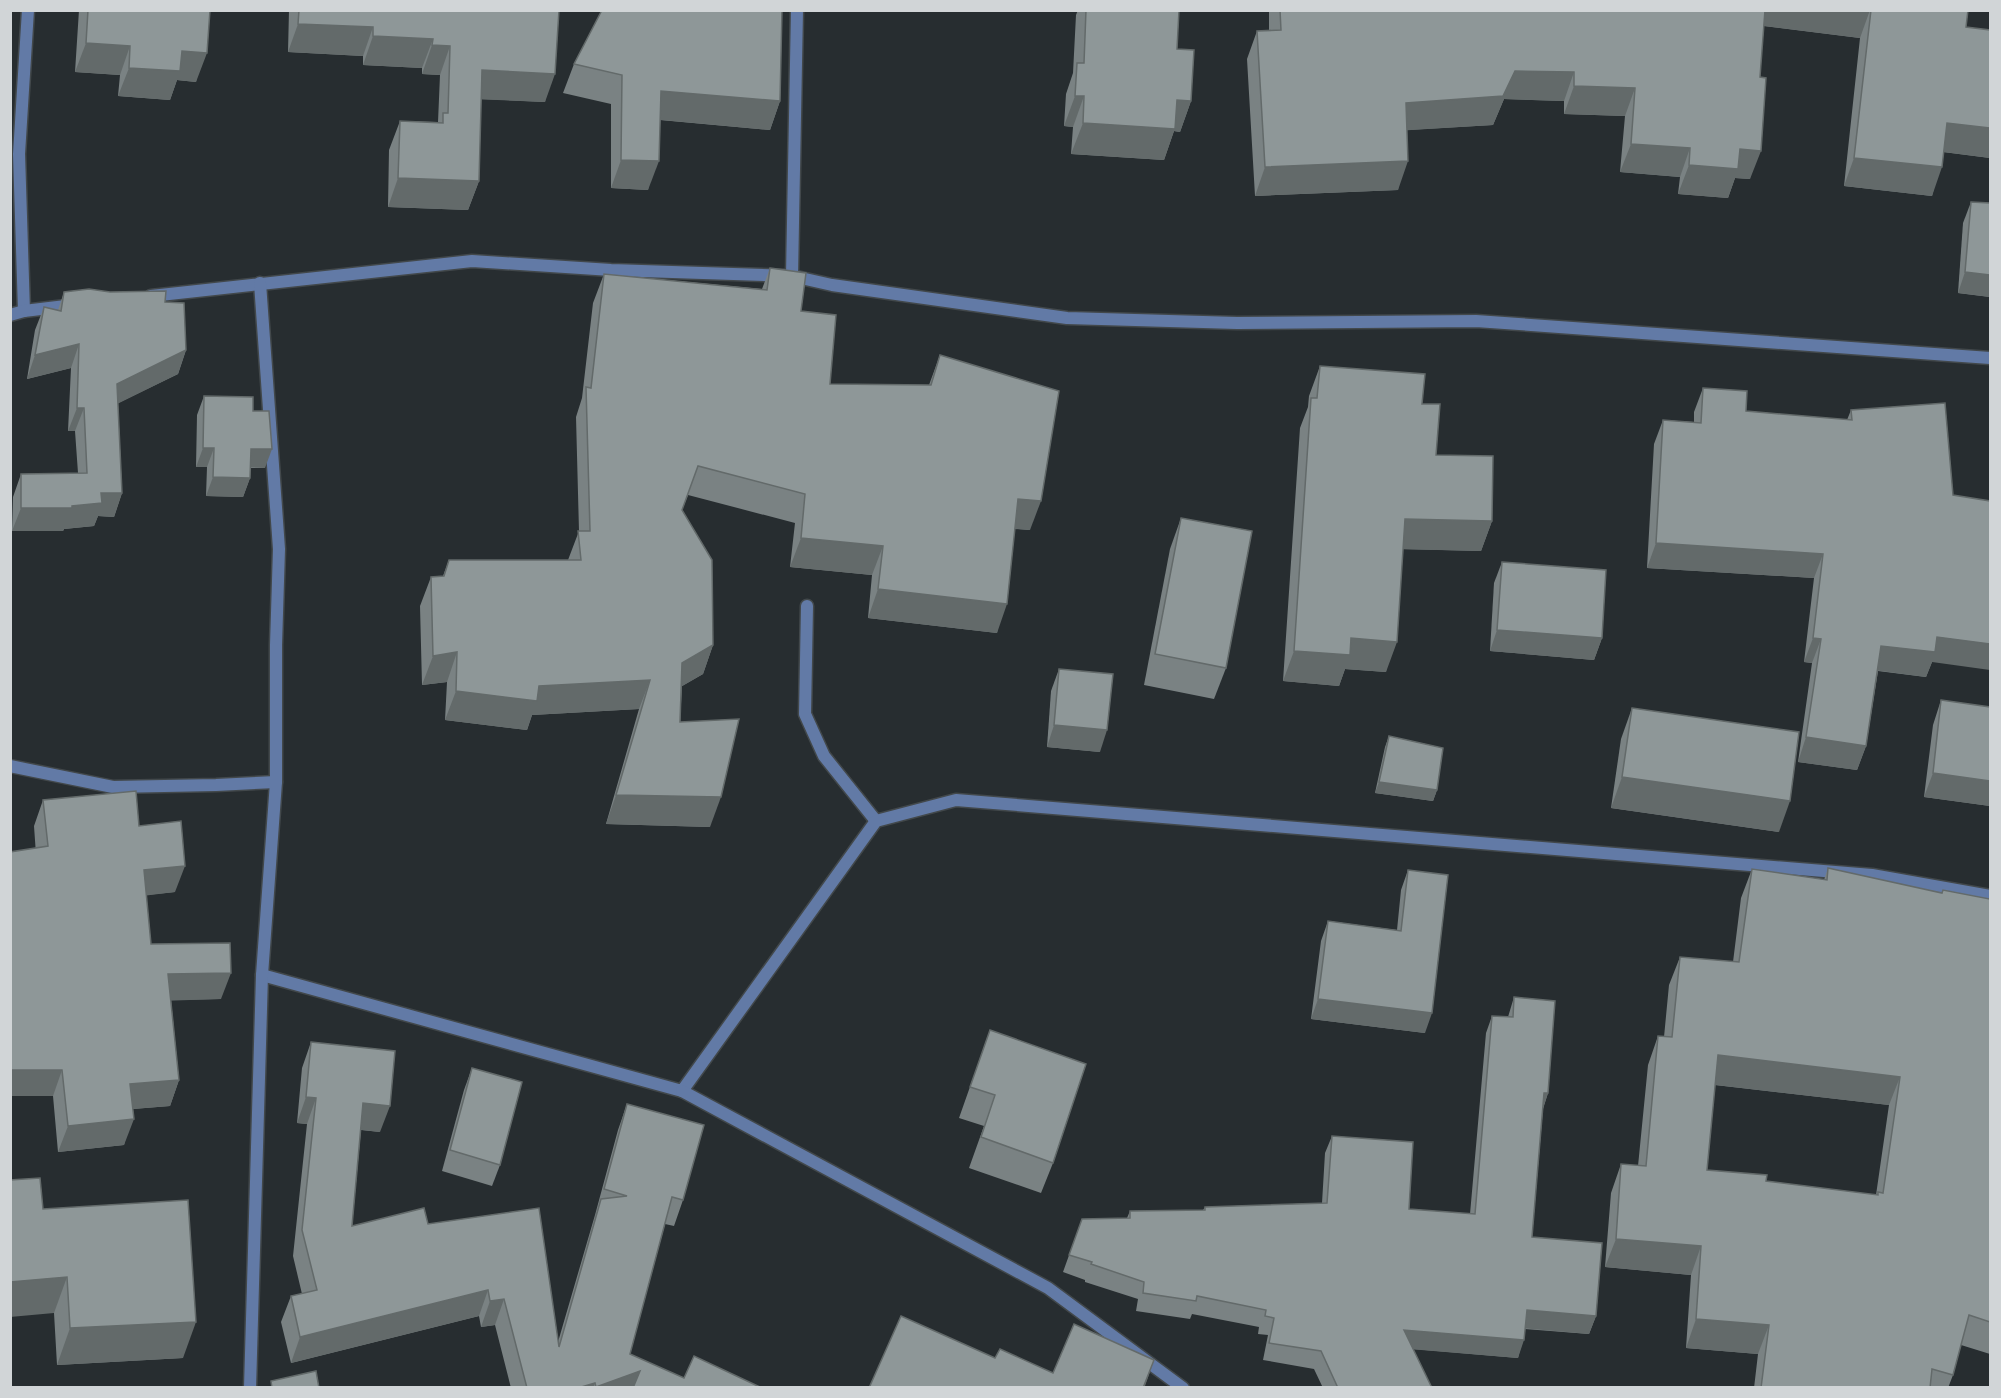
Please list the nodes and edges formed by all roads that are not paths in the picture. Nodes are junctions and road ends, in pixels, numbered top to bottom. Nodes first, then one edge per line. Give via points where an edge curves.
1 (28, 10) edge
2 (797, 10) edge
3 (792, 276) junction
4 (260, 283) junction
5 (142, 297) edge
6 (83, 304) edge
7 (24, 311) junction
8 (10, 315) edge
9 (1990, 358) edge
10 (807, 606) dead end
11 (10, 766) edge
12 (276, 782) junction
13 (876, 821) junction
14 (1990, 896) edge
15 (262, 975) junction
16 (682, 1091) junction
17 (250, 1388) edge
18 (1183, 1388) edge

1 - 7 street via 19,154
2 - 3 street
3 - 4 street via 472,261
3 - 9 street via 1067,318 1237,323 1476,321
4 - 5 street
4 - 12 street via 279,549
6 - 7 street
7 - 8 street
10 - 13 street via 805,714 824,756
11 - 12 street via 113,787
12 - 15 street
13 - 14 street via 956,800 1872,875
13 - 16 street
15 - 16 street
15 - 17 street
16 - 18 street via 1048,1288

